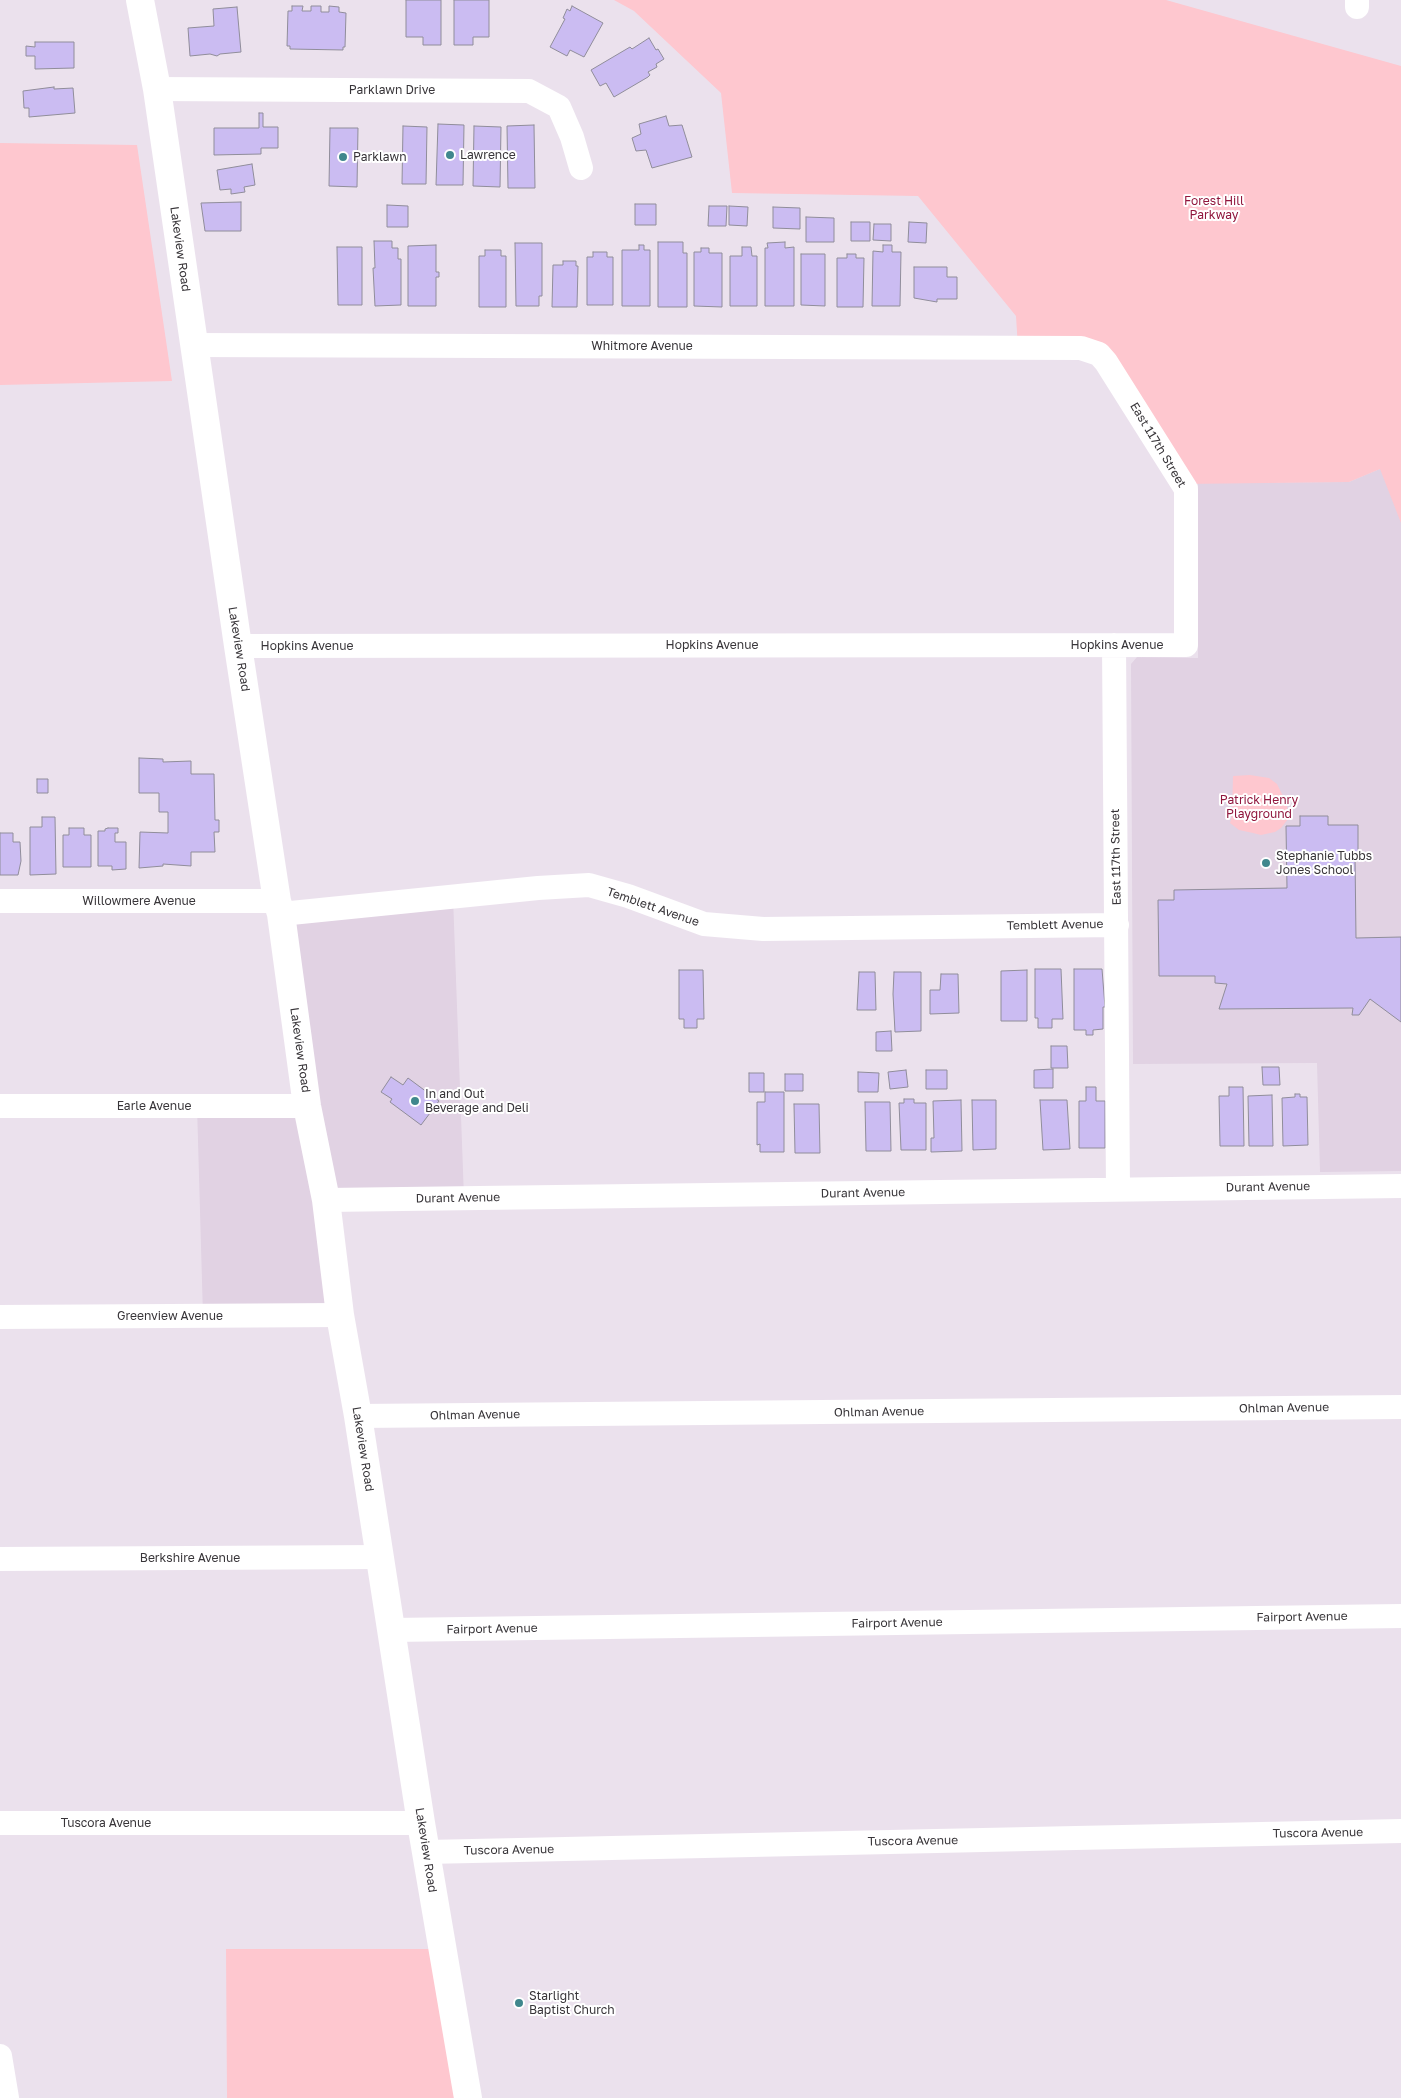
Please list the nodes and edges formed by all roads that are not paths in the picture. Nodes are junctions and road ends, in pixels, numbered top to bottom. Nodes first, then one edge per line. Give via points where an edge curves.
1 (140, 0) edge
2 (156, 89) junction
3 (581, 168) dead end
4 (194, 345) junction
5 (1090, 350) joint
6 (1114, 645) junction
7 (1186, 645) joint
8 (238, 646) junction
9 (0, 901) edge
10 (279, 907) junction
11 (1117, 924) junction
12 (0, 1106) edge
13 (307, 1106) junction
14 (1401, 1186) edge
15 (1118, 1189) junction
16 (326, 1200) junction
17 (340, 1315) junction
18 (0, 1317) edge
19 (1401, 1407) edge
20 (358, 1416) junction
21 (380, 1557) junction
22 (0, 1559) edge
23 (1401, 1616) edge
24 (392, 1630) junction
25 (0, 1823) edge
26 (421, 1823) junction
27 (1401, 1831) edge
28 (426, 1852) junction
29 (0, 2056) edge
30 (7, 2098) edge
31 (468, 2098) edge

1 - 2 street, Lakeview Road
2 - 3 street, Parklawn Drive via 528,91 559,107
2 - 4 street, Lakeview Road
4 - 5 street, Whitmore Avenue
4 - 8 street, Lakeview Road
5 - 7 street, East 117th Street via 1106,362 1186,489
6 - 7 street, Hopkins Avenue
6 - 8 street, Hopkins Avenue
6 - 11 street, East 117th Street
8 - 10 street, Lakeview Road
9 - 10 street, Willowmere Avenue
10 - 11 street, Temblett Avenue via 589,885 704,924 763,929
10 - 13 street, Lakeview Road
11 - 15 street, East 117th Street
12 - 13 street, Earle Avenue
13 - 16 street, Lakeview Road
14 - 15 street, Durant Avenue
15 - 16 street, Durant Avenue
16 - 17 street, Lakeview Road
17 - 18 street, Greenview Avenue
17 - 20 street, Lakeview Road
19 - 20 street, Ohlman Avenue
20 - 21 street, Lakeview Road
21 - 22 street, Berkshire Avenue
21 - 24 street, Lakeview Road
23 - 24 street, Fairport Avenue
24 - 26 street, Lakeview Road
25 - 26 street, Tuscora Avenue
26 - 28 street, Lakeview Road
27 - 28 street, Tuscora Avenue
28 - 31 street, Lakeview Road
29 - 30 street

